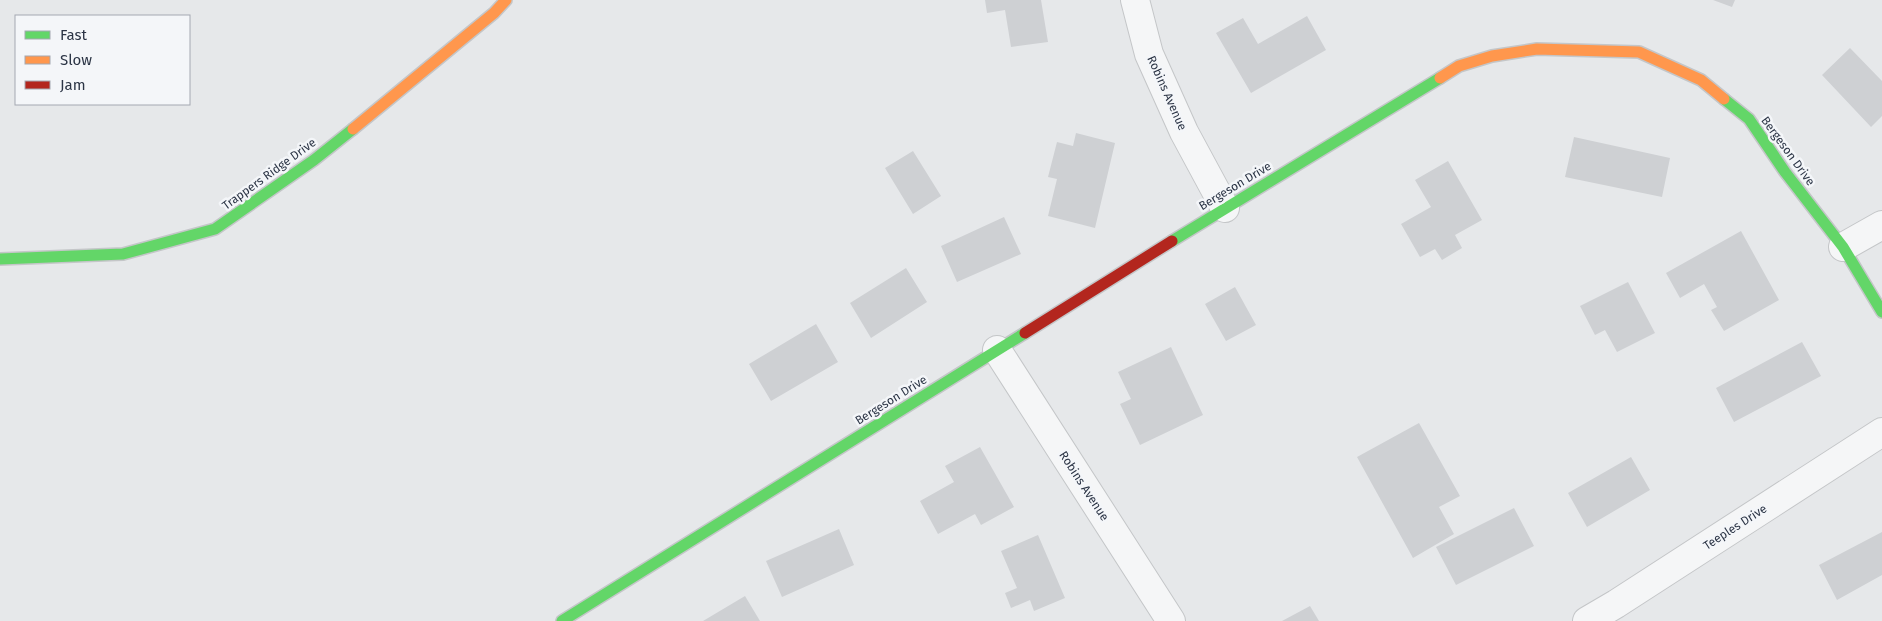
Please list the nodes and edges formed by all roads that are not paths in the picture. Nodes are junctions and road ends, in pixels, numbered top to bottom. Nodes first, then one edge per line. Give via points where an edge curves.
1 (506, 0) edge
2 (1135, 0) edge
3 (1225, 208) junction
4 (1882, 225) edge
5 (1843, 247) junction
6 (0, 259) edge
7 (1882, 312) edge
8 (997, 350) junction
9 (1882, 432) edge
10 (562, 621) edge
11 (1170, 621) edge
12 (1587, 621) edge

1 - 6 street, Trappers Ridge Drive via 314,160 215,229 123,254
2 - 3 street, Robins Avenue via 1149,54 1184,132
3 - 5 street, Bergeson Drive via 1459,66 1492,56 1537,49 1639,52 1701,80 1749,119
3 - 8 street, Bergeson Drive
4 - 5 street
5 - 7 street, Bergeson Drive
8 - 10 street, Bergeson Drive
8 - 11 street, Robins Avenue
9 - 12 street, Teeples Drive

